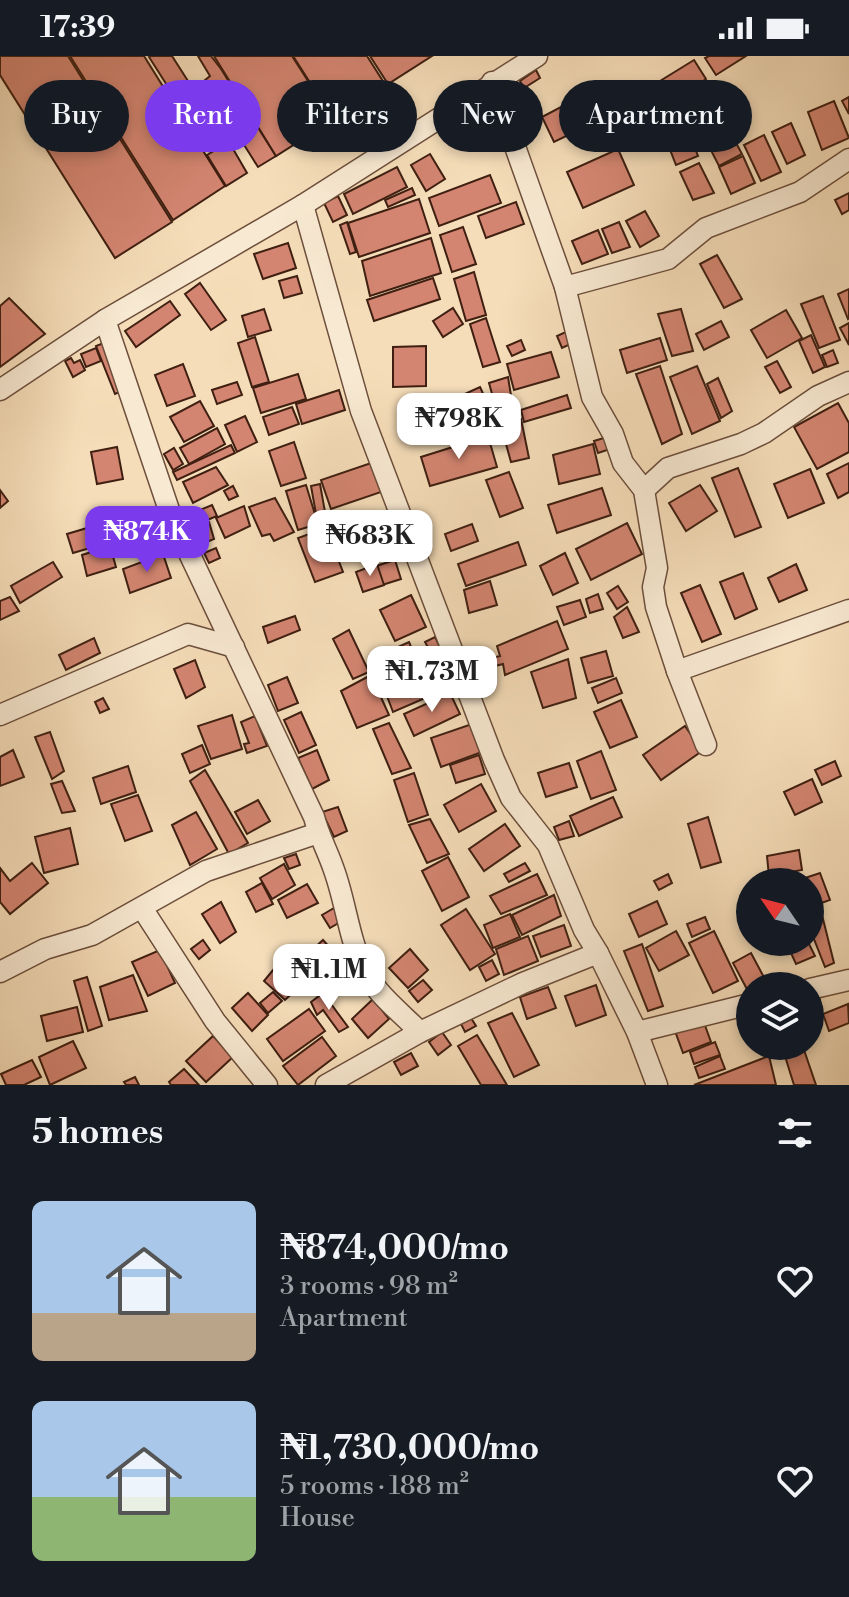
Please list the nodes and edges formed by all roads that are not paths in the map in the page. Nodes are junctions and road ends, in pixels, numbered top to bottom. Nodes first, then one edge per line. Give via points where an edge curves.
1 (537, 56) edge
2 (495, 80) edge
3 (433, 120) edge
4 (517, 152) edge
5 (849, 159) edge
6 (303, 205) junction
7 (565, 287) junction
8 (105, 320) junction
9 (849, 382) edge
10 (0, 390) edge
11 (623, 463) junction
12 (668, 468) junction
13 (644, 490) junction
14 (849, 610) edge
15 (234, 647) junction
16 (677, 671) junction
17 (0, 715) edge
18 (706, 745) dead end
19 (318, 833) junction
20 (142, 908) junction
21 (598, 953) junction
22 (0, 972) edge
23 (849, 980) edge
24 (824, 986) edge
25 (736, 1007) edge
26 (420, 1032) junction
27 (637, 1032) junction
28 (267, 1085) edge
29 (326, 1085) edge
30 (657, 1085) edge

1 - 2 street
3 - 6 street
4 - 7 street
5 - 7 street via 800,192 706,228 668,259
6 - 8 street
6 - 21 street via 354,392 494,760 511,798 548,845
7 - 11 street via 592,397
8 - 10 street
8 - 15 street via 170,513
9 - 12 street via 741,444
11 - 12 street
11 - 13 street
12 - 13 street
13 - 16 street via 657,568 656,607
14 - 16 street
15 - 17 street via 188,634
15 - 19 street
16 - 18 street
19 - 20 street via 206,871
19 - 26 street via 366,974
20 - 22 street via 92,935 45,949
20 - 28 street via 215,1021
21 - 26 street
21 - 27 street
23 - 24 street
25 - 27 street
26 - 29 street
27 - 30 street

